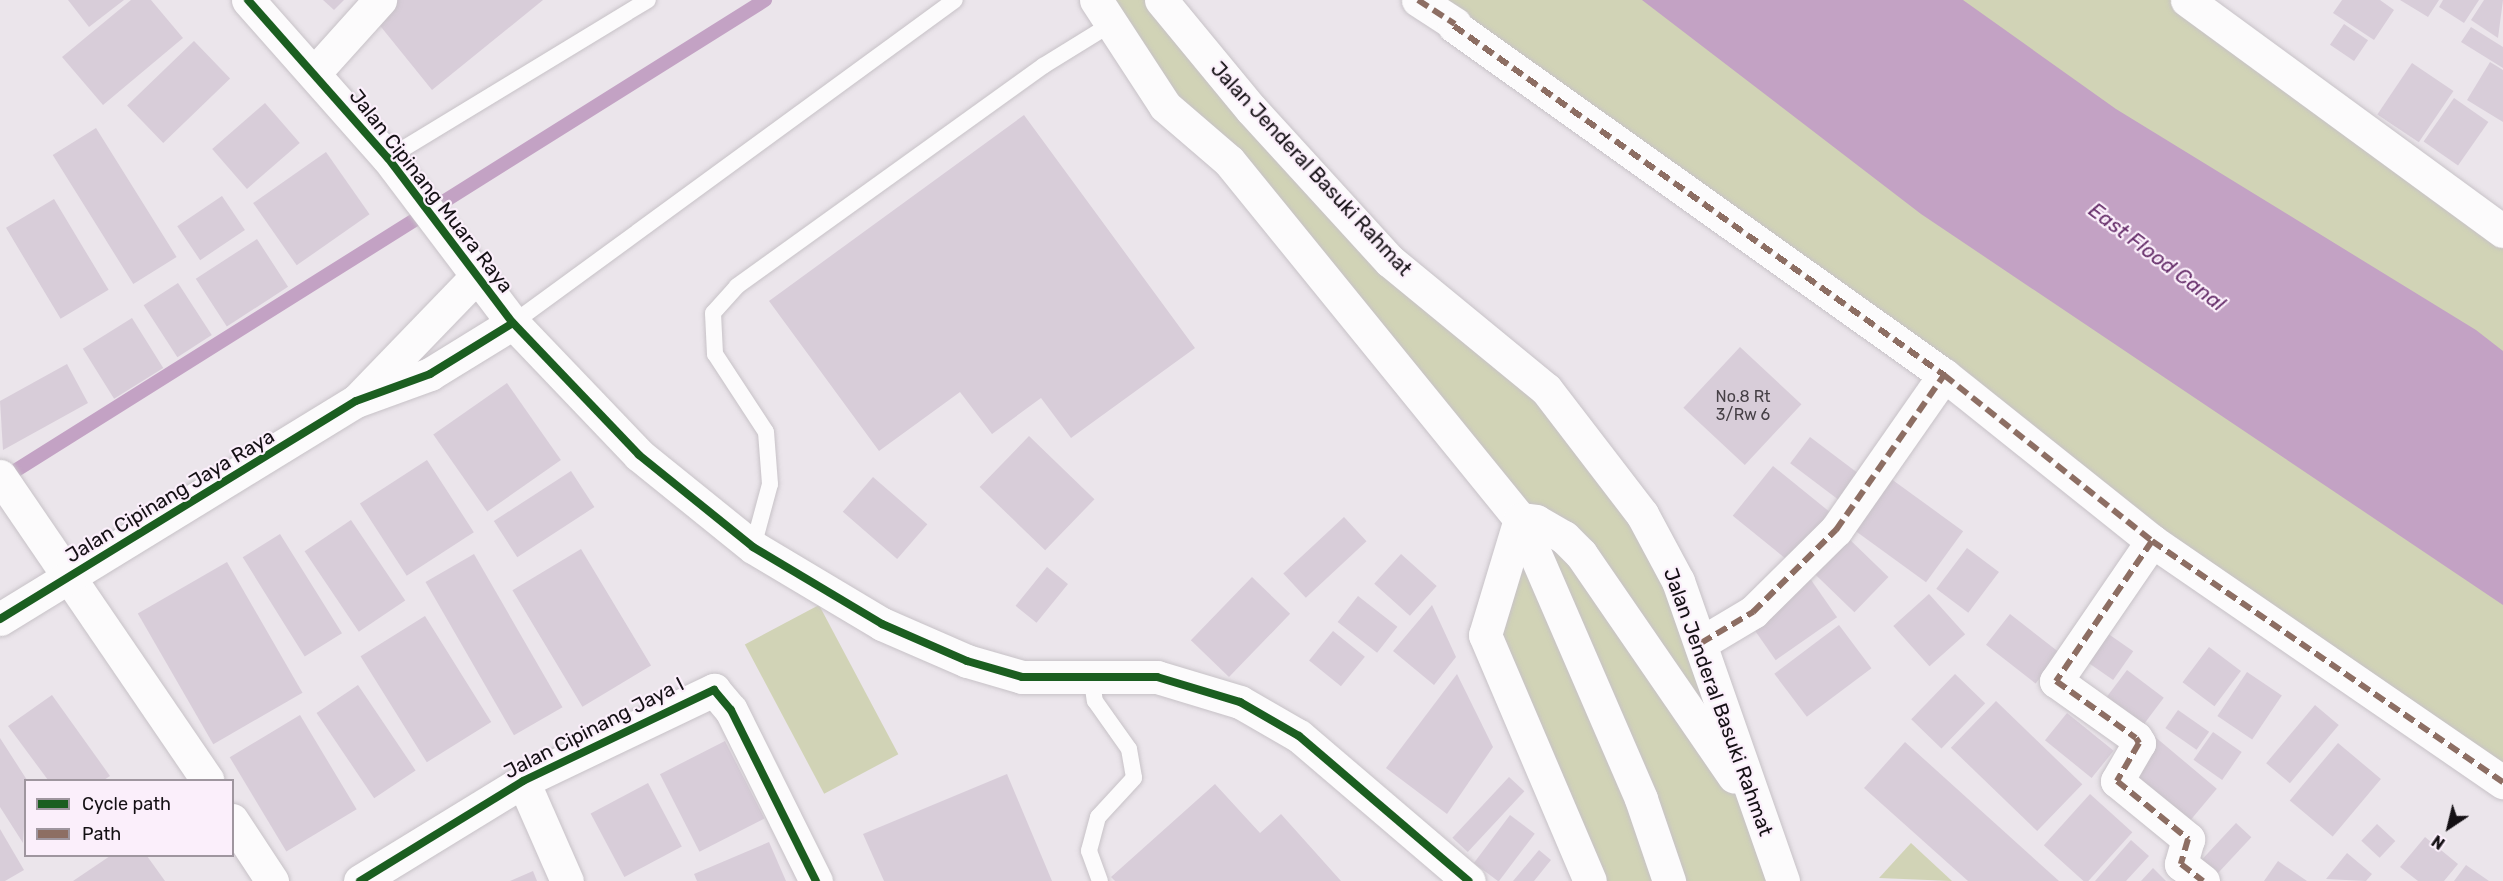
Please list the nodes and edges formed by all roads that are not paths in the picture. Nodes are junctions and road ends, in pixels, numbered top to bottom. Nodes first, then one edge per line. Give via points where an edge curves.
1 (248, 0) edge
2 (380, 0) edge
3 (648, 0) edge
4 (955, 0) edge
5 (1161, 0) edge
6 (1418, 0) edge
7 (2187, 0) edge
8 (1104, 12) edge
9 (316, 70) junction
10 (388, 158) junction
11 (2503, 231) edge
12 (476, 277) junction
13 (513, 323) junction
14 (1944, 375) junction
15 (356, 401) junction
16 (0, 476) edge
17 (1520, 519) junction
18 (2152, 541) junction
19 (753, 547) junction
20 (71, 576) junction
21 (0, 619) edge
22 (1701, 643) junction
23 (1091, 674) junction
24 (206, 779) edge
25 (523, 781) junction
26 (2503, 782) edge
27 (1758, 814) junction
28 (234, 823) edge
29 (272, 881) edge
30 (360, 881) edge
31 (567, 881) edge
32 (816, 881) edge
33 (1100, 881) edge
34 (1469, 881) edge
35 (1590, 881) edge
36 (1670, 881) edge
37 (1783, 881) edge
38 (2203, 881) edge

1 - 9 street, Jalan Cipinang Muara Raya
2 - 9 street
3 - 10 lane
4 - 13 lane
5 - 22 street, Jalan Jenderal Basuki Rahmat via 1251,109 1390,261 1546,389 1584,432 1652,532
6 - 14 street
7 - 11 street
8 - 17 street via 1165,106 1229,161
8 - 19 lane via 1043,66 737,286 713,313 715,354 766,432 770,484
9 - 10 street, Jalan Cipinang Muara Raya
10 - 12 street, Jalan Cipinang Muara Raya
12 - 13 street, Jalan Cipinang Muara Raya
12 - 15 street
13 - 15 street via 430,374
13 - 19 street, Jalan Cipinang Muara Raya via 639,455
14 - 18 street
14 - 22 street via 1836,530 1753,612
15 - 20 street, Jalan Cipinang Jaya Raya
16 - 20 street
17 - 27 street via 1536,521 1564,537 1581,554
17 - 35 street via 1485,635
17 - 36 street via 1641,799
18 - 26 street
18 - 38 street via 2056,681 2136,738 2139,743 2117,781 2188,839 2181,864
19 - 23 street, Jalan Cipinang Muara Raya via 882,624 967,661 1022,676
20 - 21 street, Jalan Cipinang Jaya Raya
20 - 24 street
22 - 27 street, Jalan Jenderal Basuki Rahmat
23 - 33 lane via 1095,701 1129,749 1134,778 1098,817 1089,851
23 - 34 street, Jalan Cipinang Muara Raya via 1157,677 1240,702 1299,736
25 - 30 street, Jalan Cipinang Jaya I
25 - 31 street
25 - 32 street, Jalan Cipinang Jaya I via 704,691 721,694
27 - 37 street, Jalan Jenderal Basuki Rahmat
28 - 29 street

